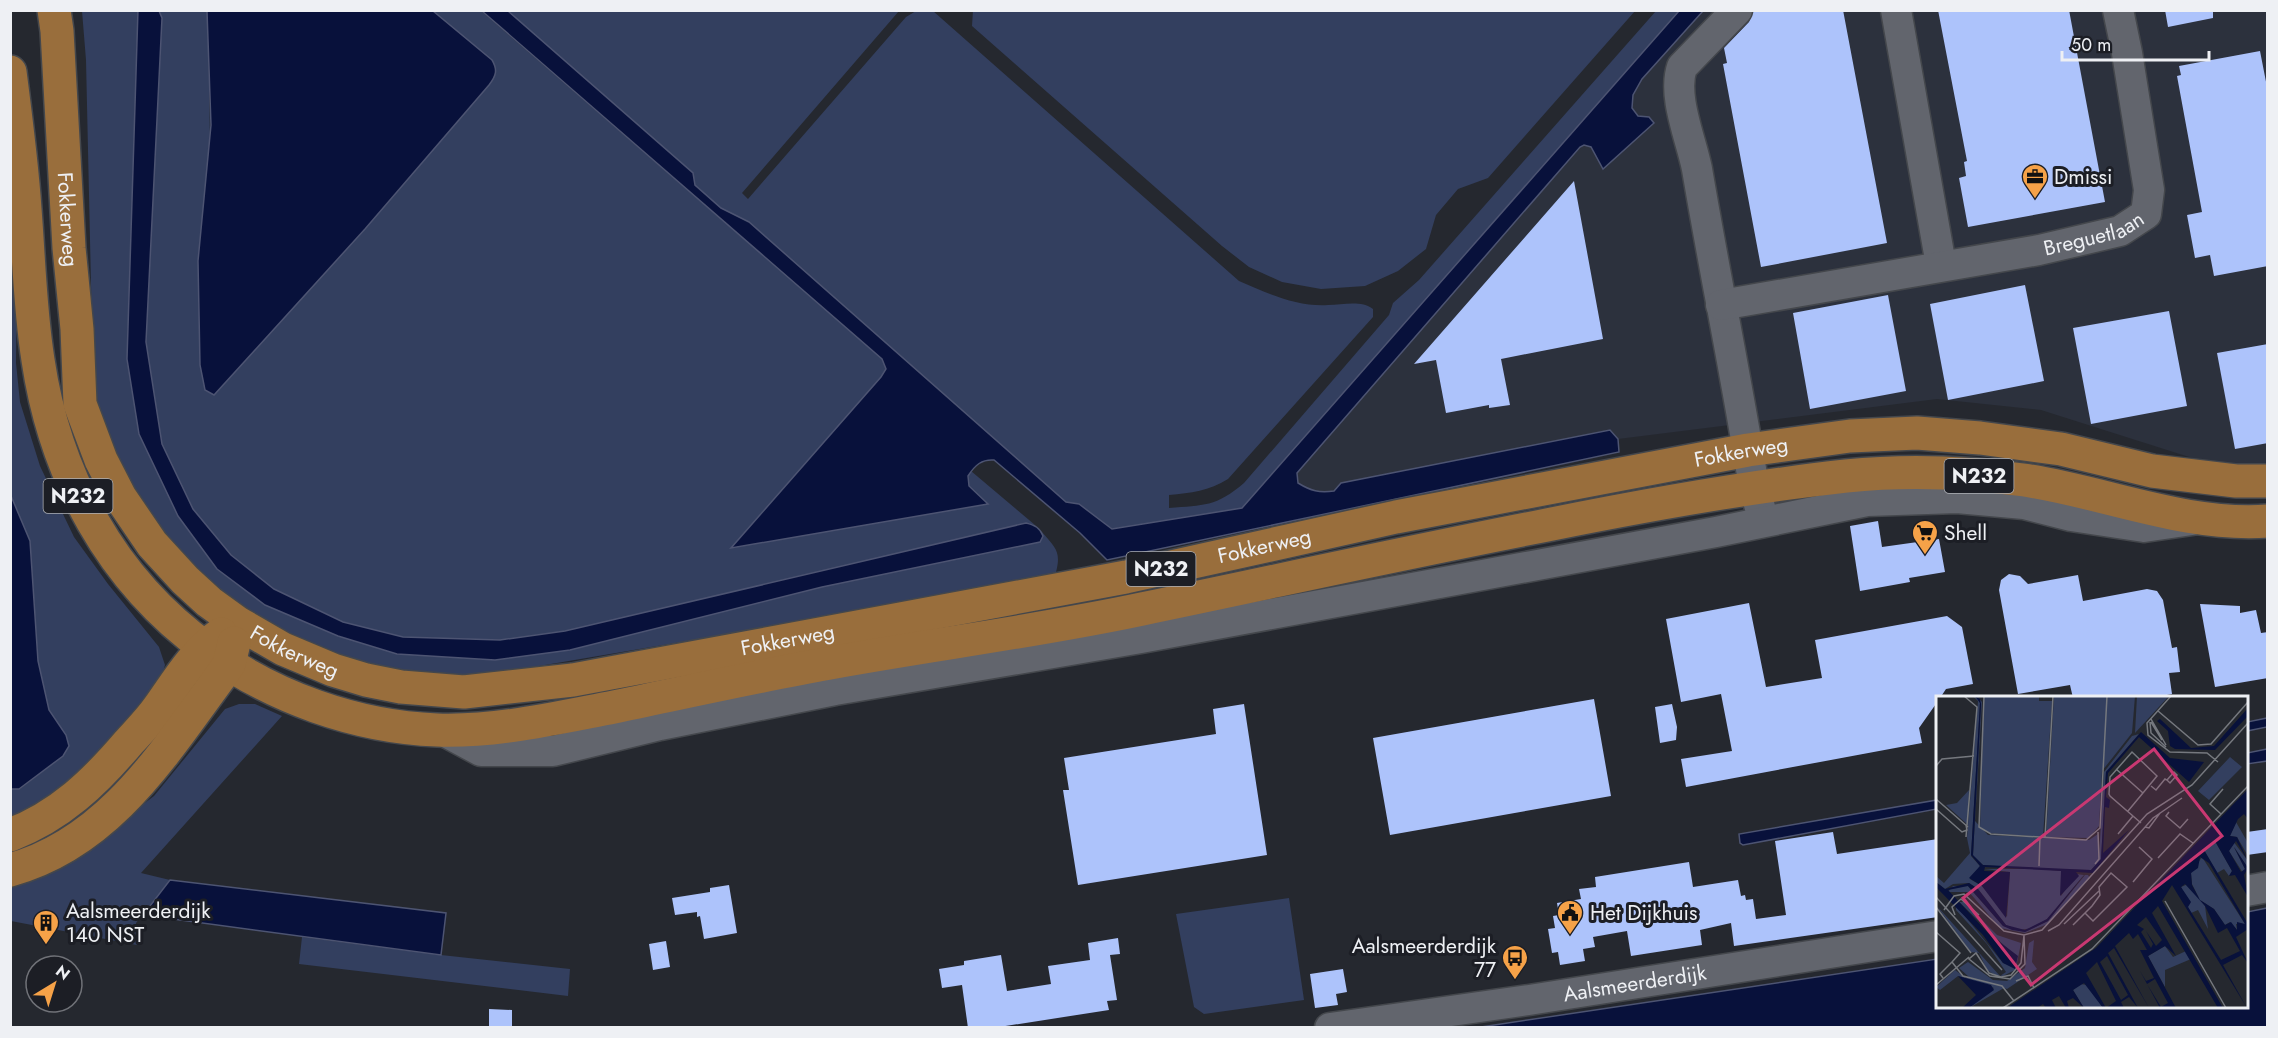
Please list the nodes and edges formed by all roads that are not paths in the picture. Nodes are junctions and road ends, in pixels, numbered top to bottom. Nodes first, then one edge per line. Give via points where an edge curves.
1 (54, 10) edge
2 (1737, 10) edge
3 (1896, 10) edge
4 (2118, 10) edge
5 (10, 72) edge
6 (1941, 266) junction
7 (1721, 305) junction
8 (1748, 450) junction
9 (2268, 481) edge
10 (1754, 487) junction
11 (2201, 519) junction
12 (2268, 521) edge
13 (1764, 522) junction
14 (238, 623) junction
15 (216, 656) junction
16 (442, 730) junction
17 (10, 835) edge
18 (10, 870) edge
19 (2268, 887) edge
20 (2248, 891) edge
21 (1936, 936) edge
22 (1330, 1028) edge

1 - 14 main road, Fokkerweg / N232 via 80,404 109,478 136,522 184,580
2 - 7 street via 1682,67 1678,78
3 - 6 street
4 - 6 street, Breguetlaan via 2149,190 2146,214 2120,231
5 - 15 main road, Fokkerweg / N232 via 35,339 55,438 81,502 113,556 152,602
6 - 7 street, Breguetlaan
7 - 8 street
8 - 9 main road, Fokkerweg / N232 via 1850,436 1917,433 2061,450 2152,471
8 - 10 street
8 - 14 main road, Fokkerweg / N232 via 1396,517 1080,586 573,680 464,692 401,687 333,670 283,649
10 - 11 main road, Fokkerweg / N232 via 1921,471 2025,480
10 - 13 street, Fokkerweg
10 - 16 main road, Fokkerweg / N232 via 1452,543 1130,612 825,664 527,724
11 - 12 main road, Fokkerweg / N232
11 - 13 street, Fokkerweg via 2144,527 2024,504 1957,498 1868,501
13 - 16 street, Fokkerweg via 1142,638 836,690 660,724 553,751 481,751
14 - 15 main road, Fokkerweg
15 - 16 main road, Fokkerweg / N232 via 257,681 316,706 396,726
15 - 17 main road, Fokkerweg via 157,710 94,782 55,813
15 - 18 main road, Fokkerweg via 126,800 77,840
19 - 20 street
21 - 22 street, Aalsmeerderdijk

